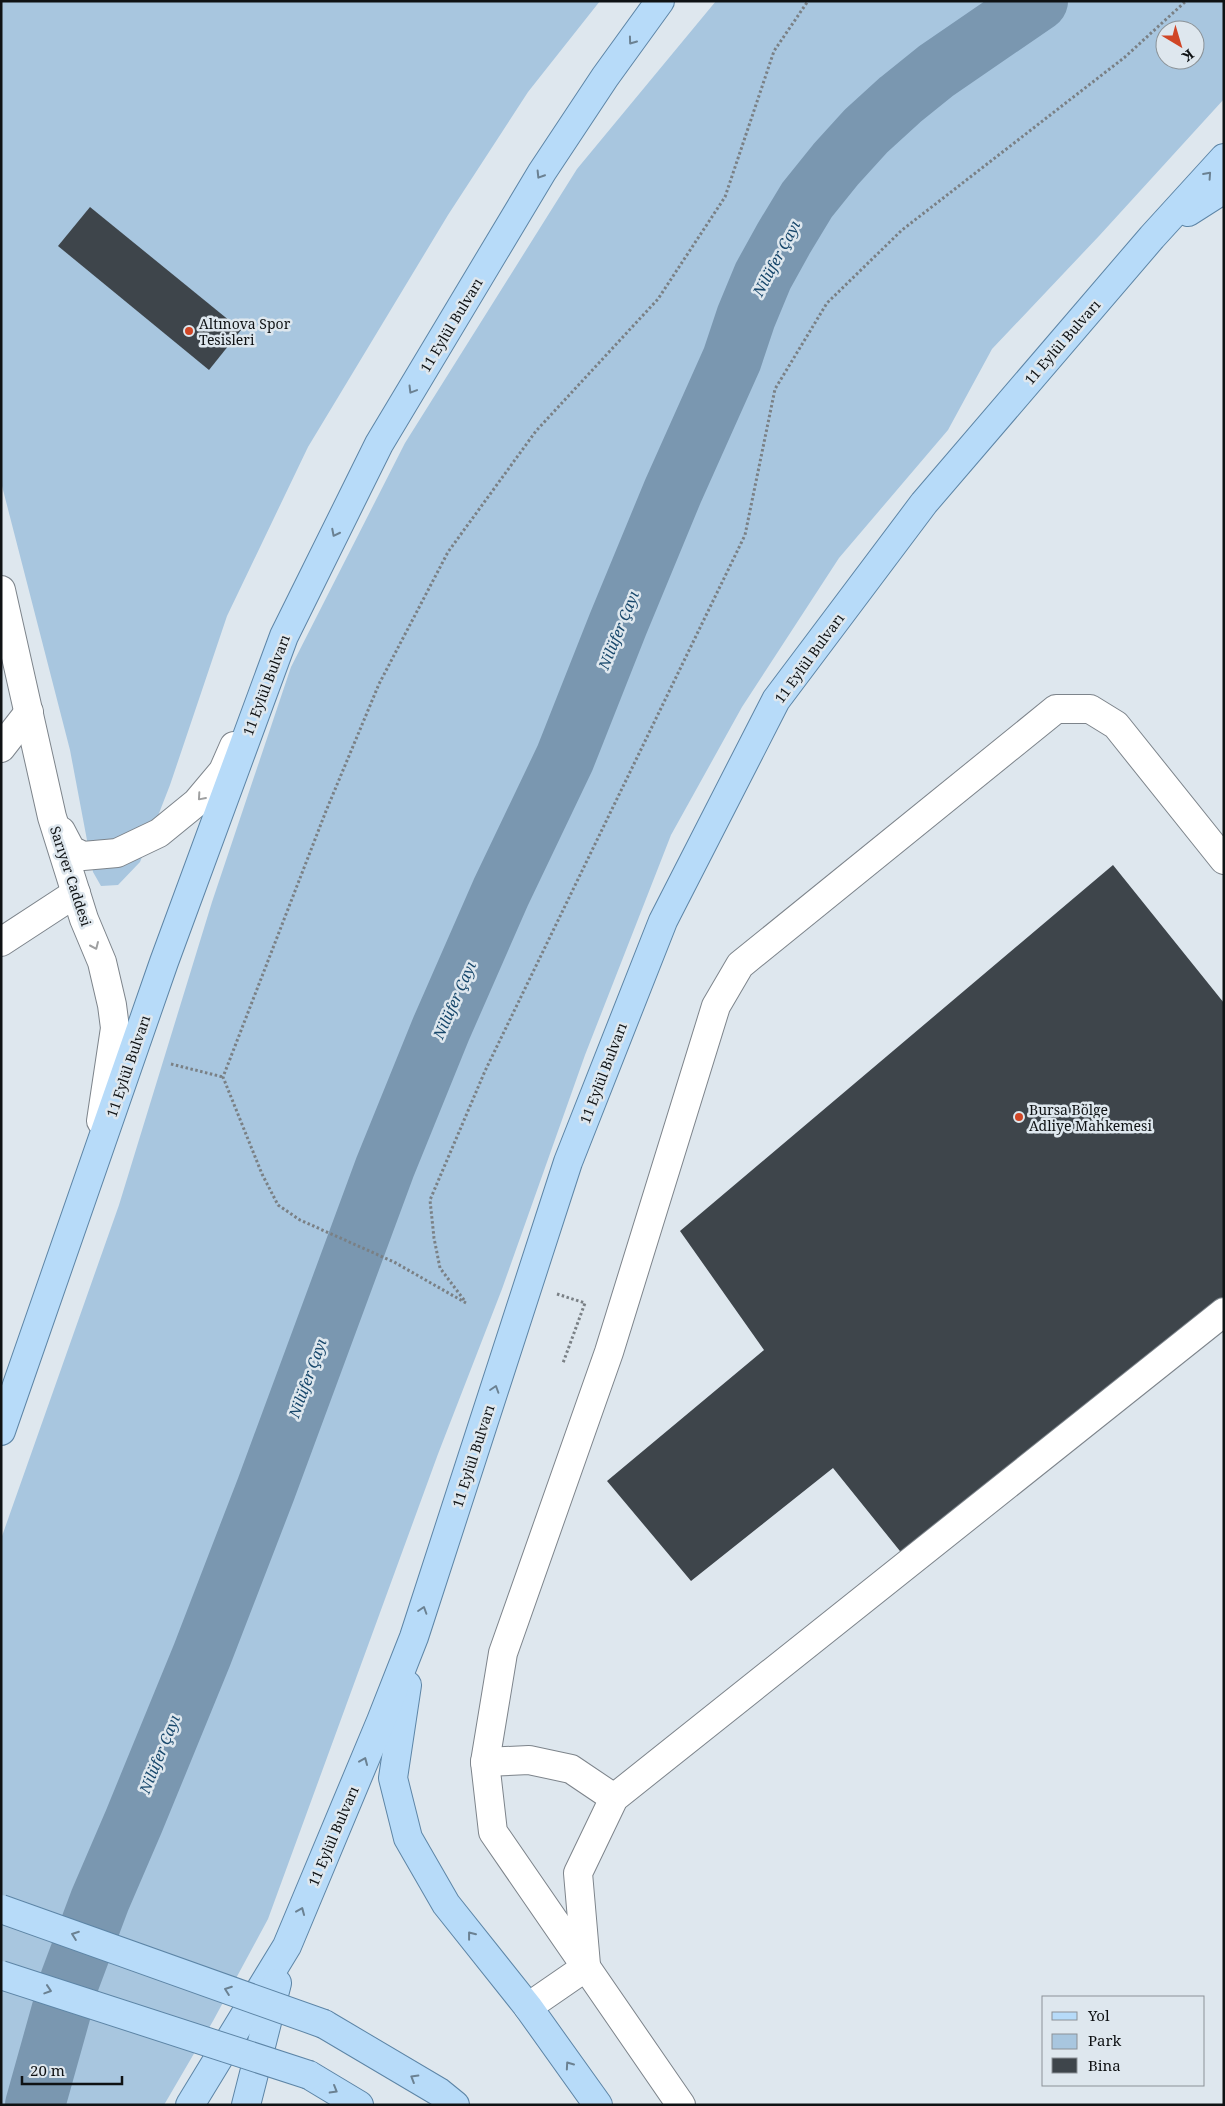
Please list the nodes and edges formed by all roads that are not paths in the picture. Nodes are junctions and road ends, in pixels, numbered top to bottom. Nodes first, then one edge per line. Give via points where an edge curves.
1 (660, 1) edge
2 (1224, 158) edge
3 (1224, 188) edge
4 (1152, 237) junction
5 (1, 590) edge
6 (280, 646) junction
7 (29, 712) junction
8 (1, 748) edge
9 (52, 817) junction
10 (1224, 860) edge
11 (76, 893) junction
12 (1, 942) edge
13 (95, 1163) junction
14 (1224, 1312) edge
15 (1, 1431) edge
16 (414, 1637) junction
17 (485, 1762) junction
18 (614, 1798) junction
19 (1, 1909) edge
20 (287, 1946) junction
21 (586, 1967) junction
22 (1, 1975) edge
23 (528, 2008) junction
24 (190, 2105) edge
25 (246, 2105) edge
26 (359, 2105) edge
27 (455, 2105) edge
28 (598, 2105) edge
29 (682, 2105) edge

1 -> 6 main road, 11 Eylül Bulvarı via 542,172 384,436
4 -> 2 main road, 11 Eylül Bulvarı
3 - 4 main road
16 -> 4 main road, 11 Eylül Bulvarı via 568,1162 663,921 776,700 924,503
5 - 7 street, Sarıyer Caddesi
6 -> 9 street via 223,771 197,802 159,833 116,853 83,856 72,850
6 - 13 main road, 11 Eylül Bulvarı via 164,962
7 - 8 street
7 - 9 street, Sarıyer Caddesi
9 - 11 street, Sarıyer Caddesi
10 - 17 street via 1116,725 1090,709 1056,709 740,965 716,1006 609,1352 503,1652
11 - 12 street
11 -> 13 street, Sarıyer Caddesi via 102,962 116,1028
13 - 15 main road, 11 Eylül Bulvarı
14 - 18 street
20 -> 16 main road, 11 Eylül Bulvarı
23 -> 16 main road via 446,1904 408,1838 393,1778
17 - 18 street via 529,1760 571,1769
17 - 21 street via 493,1832
18 - 21 street via 578,1873
27 -> 19 main road, bridge via 439,2092 324,2024
20 - 24 main road, 11 Eylül Bulvarı
20 - 25 main road
21 - 23 street
21 - 29 street
22 -> 26 main road, bridge via 308,2076
28 -> 23 main road

